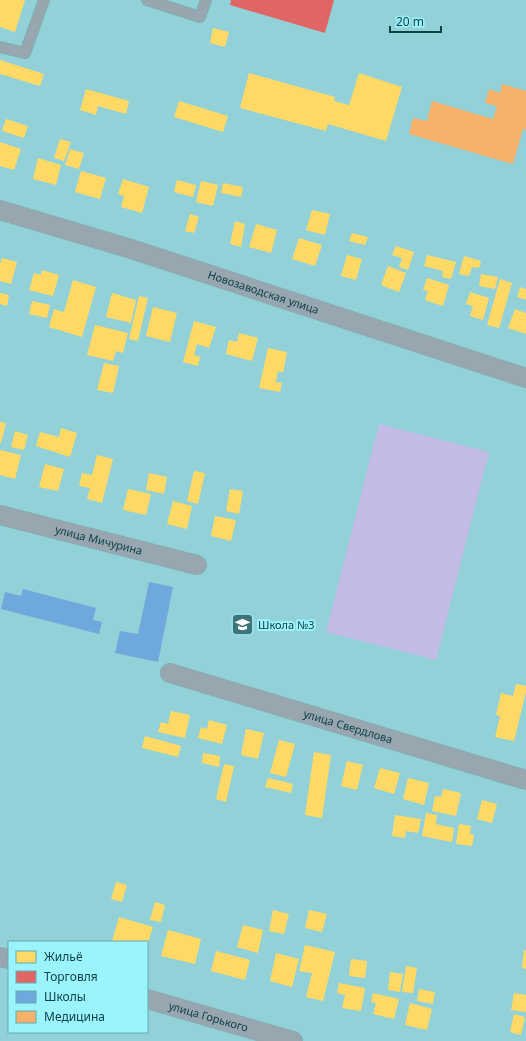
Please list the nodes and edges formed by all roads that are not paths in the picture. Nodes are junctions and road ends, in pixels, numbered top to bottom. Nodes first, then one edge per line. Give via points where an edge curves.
1 (44, 0) edge
2 (147, 0) edge
3 (206, 0) edge
4 (0, 47) edge
5 (0, 210) edge
6 (526, 378) edge
7 (0, 515) edge
8 (197, 565) dead end
9 (170, 673) dead end
10 (526, 780) edge
11 (148, 999) edge
12 (293, 1041) edge

1 - 4 lane via 25,53
2 - 3 lane via 200,17
5 - 6 street, Новозаводская улица via 136,250
7 - 8 street, улица Мичурина
9 - 10 street, улица Свердлова
11 - 12 street, улица Горького

